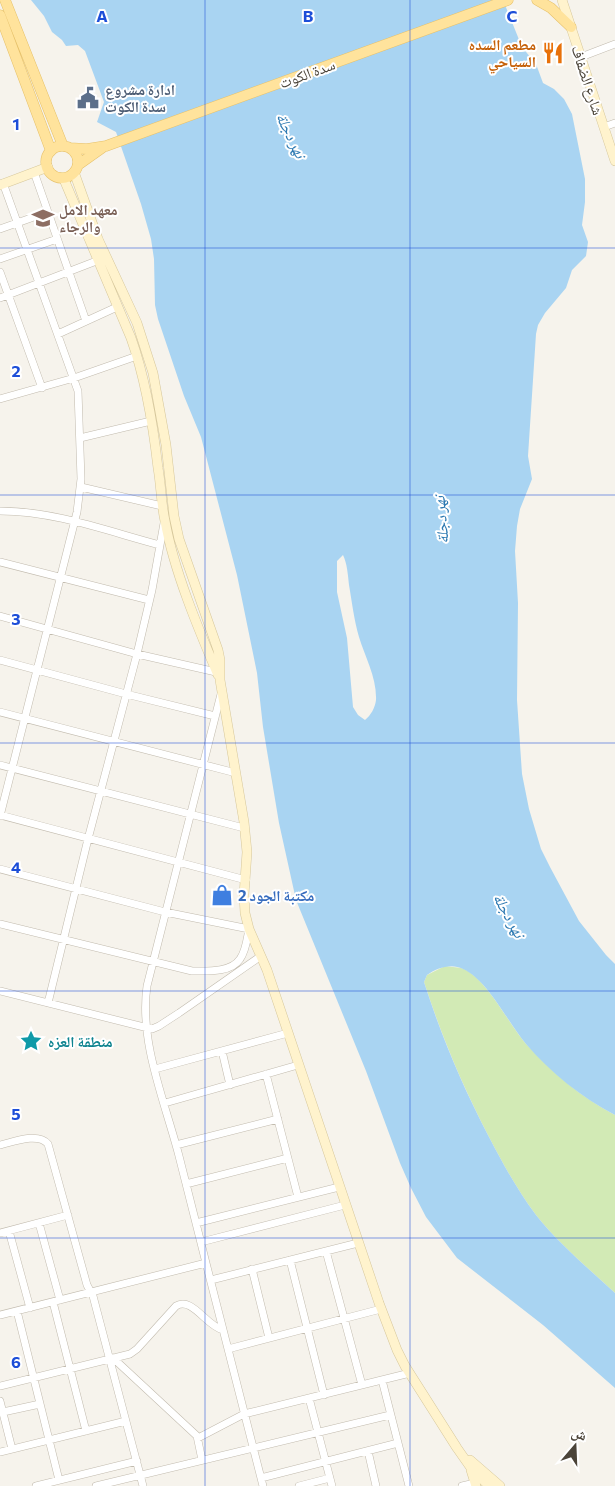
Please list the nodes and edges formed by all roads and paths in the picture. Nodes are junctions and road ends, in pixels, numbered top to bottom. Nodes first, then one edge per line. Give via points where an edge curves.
1 (5, 0) edge
2 (508, 0) edge
3 (537, 0) edge
4 (562, 0) edge
5 (0, 15) edge
6 (571, 28) junction
7 (615, 44) edge
8 (581, 56) junction
9 (615, 123) edge
10 (604, 127) junction
11 (67, 147) junction
12 (104, 147) junction
13 (51, 150) junction
14 (615, 160) edge
15 (48, 167) junction
16 (76, 168) junction
17 (34, 172) junction
18 (64, 177) junction
19 (2, 184) edge
20 (48, 212) junction
21 (17, 222) junction
22 (0, 229) edge
23 (57, 239) junction
24 (27, 249) junction
25 (0, 258) edge
26 (99, 260) junction
27 (0, 272) edge
28 (69, 272) junction
29 (40, 283) junction
30 (114, 286) junction
31 (8, 295) junction
32 (0, 298) edge
33 (117, 307) junction
34 (86, 321) junction
35 (58, 334) junction
36 (137, 356) junction
37 (74, 378) junction
38 (42, 388) junction
39 (0, 399) edge
40 (152, 421) junction
41 (80, 438) junction
42 (81, 487) junction
43 (162, 506) junction
44 (0, 511) edge
45 (165, 520) junction
46 (74, 522) junction
47 (160, 545) junction
48 (0, 562) edge
49 (60, 577) junction
50 (150, 600) junction
51 (0, 616) edge
52 (47, 629) junction
53 (137, 654) junction
54 (0, 660) edge
55 (36, 670) junction
56 (218, 676) junction
57 (222, 692) junction
58 (126, 694) junction
59 (0, 712) edge
60 (215, 716) junction
61 (24, 718) junction
62 (114, 742) junction
63 (0, 765) edge
64 (203, 765) junction
65 (12, 768) junction
66 (236, 772) junction
67 (100, 790) junction
68 (190, 814) junction
69 (0, 815) edge
70 (244, 828) junction
71 (88, 839) junction
72 (178, 863) junction
73 (0, 869) edge
74 (246, 880) junction
75 (75, 888) junction
76 (166, 912) junction
77 (0, 924) edge
78 (249, 929) junction
79 (63, 939) junction
80 (261, 956) junction
81 (153, 962) junction
82 (0, 991) edge
83 (48, 1004) junction
84 (146, 1028) junction
85 (288, 1033) junction
86 (222, 1051) junction
87 (298, 1066) junction
88 (155, 1068) junction
89 (266, 1074) junction
90 (230, 1085) junction
91 (164, 1103) junction
92 (278, 1119) junction
93 (0, 1145) edge
94 (176, 1145) junction
95 (288, 1158) junction
96 (186, 1184) junction
97 (339, 1187) junction
98 (298, 1197) junction
99 (345, 1205) junction
100 (68, 1216) junction
101 (39, 1223) junction
102 (196, 1223) junction
103 (9, 1231) junction
104 (0, 1233) edge
105 (201, 1242) junction
106 (358, 1243) junction
107 (326, 1251) junction
108 (290, 1260) junction
109 (206, 1263) junction
110 (252, 1269) junction
111 (210, 1280) junction
112 (91, 1292) junction
113 (56, 1301) junction
114 (30, 1308) junction
115 (382, 1310) junction
116 (17, 1311) junction
117 (0, 1314) edge
118 (344, 1319) junction
119 (307, 1328) junction
120 (223, 1330) junction
121 (269, 1338) junction
122 (228, 1349) junction
123 (111, 1359) junction
124 (71, 1369) junction
125 (410, 1373) junction
126 (33, 1378) junction
127 (382, 1380) junction
128 (362, 1385) junction
129 (0, 1386) edge
130 (324, 1395) junction
131 (309, 1398) junction
132 (0, 1401) edge
133 (40, 1404) junction
134 (3, 1412) junction
135 (244, 1414) junction
136 (390, 1415) junction
137 (126, 1420) junction
138 (86, 1431) junction
139 (318, 1432) junction
140 (198, 1438) junction
141 (49, 1440) junction
142 (398, 1443) junction
143 (253, 1448) junction
144 (12, 1449) junction
145 (368, 1451) junction
146 (0, 1452) edge
147 (137, 1460) junction
148 (202, 1460) junction
149 (326, 1462) junction
150 (471, 1465) junction
151 (141, 1475) junction
152 (59, 1480) junction
153 (262, 1482) edge
154 (331, 1482) edge
155 (475, 1484) edge
156 (36, 1486) edge
157 (96, 1486) edge
158 (144, 1486) edge
159 (299, 1486) edge
160 (376, 1486) edge
161 (409, 1486) edge
162 (462, 1486) edge
163 (489, 1486) edge
164 (500, 1486) edge

1 - 11 main road
2 - 12 main road, سدة الكوت
3 - 6 main road via 551,8
4 - 6 main road, شارع الضفاف
5 - 13 main road
6 - 8 main road, شارع الضفاف
7 - 8 street
8 - 10 main road, شارع الضفاف
9 - 10 street
10 - 14 main road, شارع الضفاف
11 - 12 main road
11 - 13 main road
11 - 16 main road via 77,155
12 - 16 main road
13 - 15 main road via 47,158
15 - 17 main road
15 - 18 main road via 54,175
16 - 18 main road
16 - 30 main road
17 - 19 main road
17 - 20 street
18 - 26 main road
19 - 21 street
20 - 21 street
20 - 23 street
21 - 22 street
21 - 24 street
23 - 24 street
23 - 28 street
24 - 25 street
24 - 29 street
26 - 28 street
26 - 30 main road
27 - 31 street
28 - 29 street
28 - 34 street
29 - 31 street
29 - 35 street
30 - 33 main road
30 - 56 main road via 137,323 153,373 166,444 174,516 218,650
31 - 32 street
31 - 38 street
33 - 34 street
33 - 36 main road
34 - 35 street
35 - 37 street
36 - 37 street
36 - 40 main road
37 - 38 street
37 - 41 street via 79,397
38 - 39 street
40 - 41 street
40 - 43 main road
41 - 42 street
42 - 43 street
42 - 46 street
43 - 45 main road
44 - 46 street via 29,512
45 - 47 street
45 - 56 main road via 180,574
46 - 47 street
46 - 49 street
47 - 50 street
48 - 49 street
49 - 50 street
49 - 52 street
50 - 53 street
51 - 52 street
52 - 53 street
52 - 55 street
53 - 56 street
53 - 58 street
54 - 55 street
55 - 58 street
55 - 61 street
56 - 57 main road
57 - 60 street
57 - 66 main road
58 - 60 street
58 - 62 street
59 - 61 street
60 - 64 street
61 - 62 street
61 - 65 street
62 - 64 street
62 - 67 street
63 - 65 street
64 - 66 street
64 - 68 street
65 - 67 street
65 - 69 street
66 - 70 main road
67 - 68 street
67 - 71 street
68 - 70 street
68 - 72 street
69 - 71 street
70 - 74 main road
71 - 72 street
71 - 75 street
72 - 74 street
72 - 76 street
73 - 75 street
74 - 78 main road via 244,904
75 - 76 street
75 - 79 street
76 - 78 street
76 - 81 street
77 - 79 street
78 - 80 main road
78 - 81 street via 240,961 228,968 192,971
79 - 81 street
79 - 83 street
80 - 84 street via 159,1026
80 - 85 main road
81 - 84 street via 145,1000
82 - 83 street
83 - 84 street
84 - 88 street
85 - 86 street
85 - 87 main road
86 - 88 street
86 - 90 street
87 - 89 street
87 - 97 main road
88 - 91 street
89 - 90 street
89 - 92 street
90 - 91 street
91 - 94 street
92 - 94 street
92 - 95 street
93 - 100 street via 36,1138 46,1142
94 - 96 street
95 - 96 street
95 - 98 street
96 - 102 street
97 - 98 street
97 - 99 main road
98 - 102 street
99 - 105 street
99 - 106 main road
100 - 101 street
100 - 112 street
101 - 103 street
101 - 113 street
102 - 105 street
103 - 104 street
103 - 114 street
105 - 109 street
106 - 107 street
106 - 115 main road
107 - 108 street
107 - 118 street
108 - 110 street
108 - 119 street
109 - 111 street
109 - 112 street
110 - 111 street
110 - 121 street
111 - 120 street
112 - 113 street
112 - 123 street
113 - 114 street
113 - 124 street
114 - 116 street
115 - 118 street
115 - 125 main road via 397,1350
116 - 117 street
116 - 126 street
118 - 119 street
118 - 128 street
119 - 121 street
119 - 130 street
120 - 122 street
120 - 123 street via 187,1303 180,1303 134,1351
121 - 122 street
122 - 135 street
123 - 124 street
123 - 137 street
123 - 140 street
124 - 126 street
124 - 138 street
125 - 127 street
125 - 150 main road
126 - 129 street
126 - 133 street
127 - 128 street
127 - 136 street
128 - 130 street
130 - 131 street
131 - 135 street
131 - 139 street
132 - 134 street
133 - 134 street
133 - 141 street
134 - 144 street
135 - 140 street
135 - 143 street
136 - 139 street
136 - 142 street
137 - 138 street
137 - 147 street
138 - 141 street
139 - 143 street
139 - 149 street
140 - 148 street
141 - 144 street
141 - 152 street
142 - 145 street
142 - 161 street
143 - 148 street
143 - 153 street
144 - 146 street
145 - 149 street
145 - 160 street
147 - 151 street
147 - 152 street
148 - 151 street
149 - 153 street
149 - 154 street
150 - 155 main road
150 - 163 main road
150 - 164 main road
151 - 157 street
151 - 158 street
152 - 156 street
154 - 159 street
155 - 162 street

